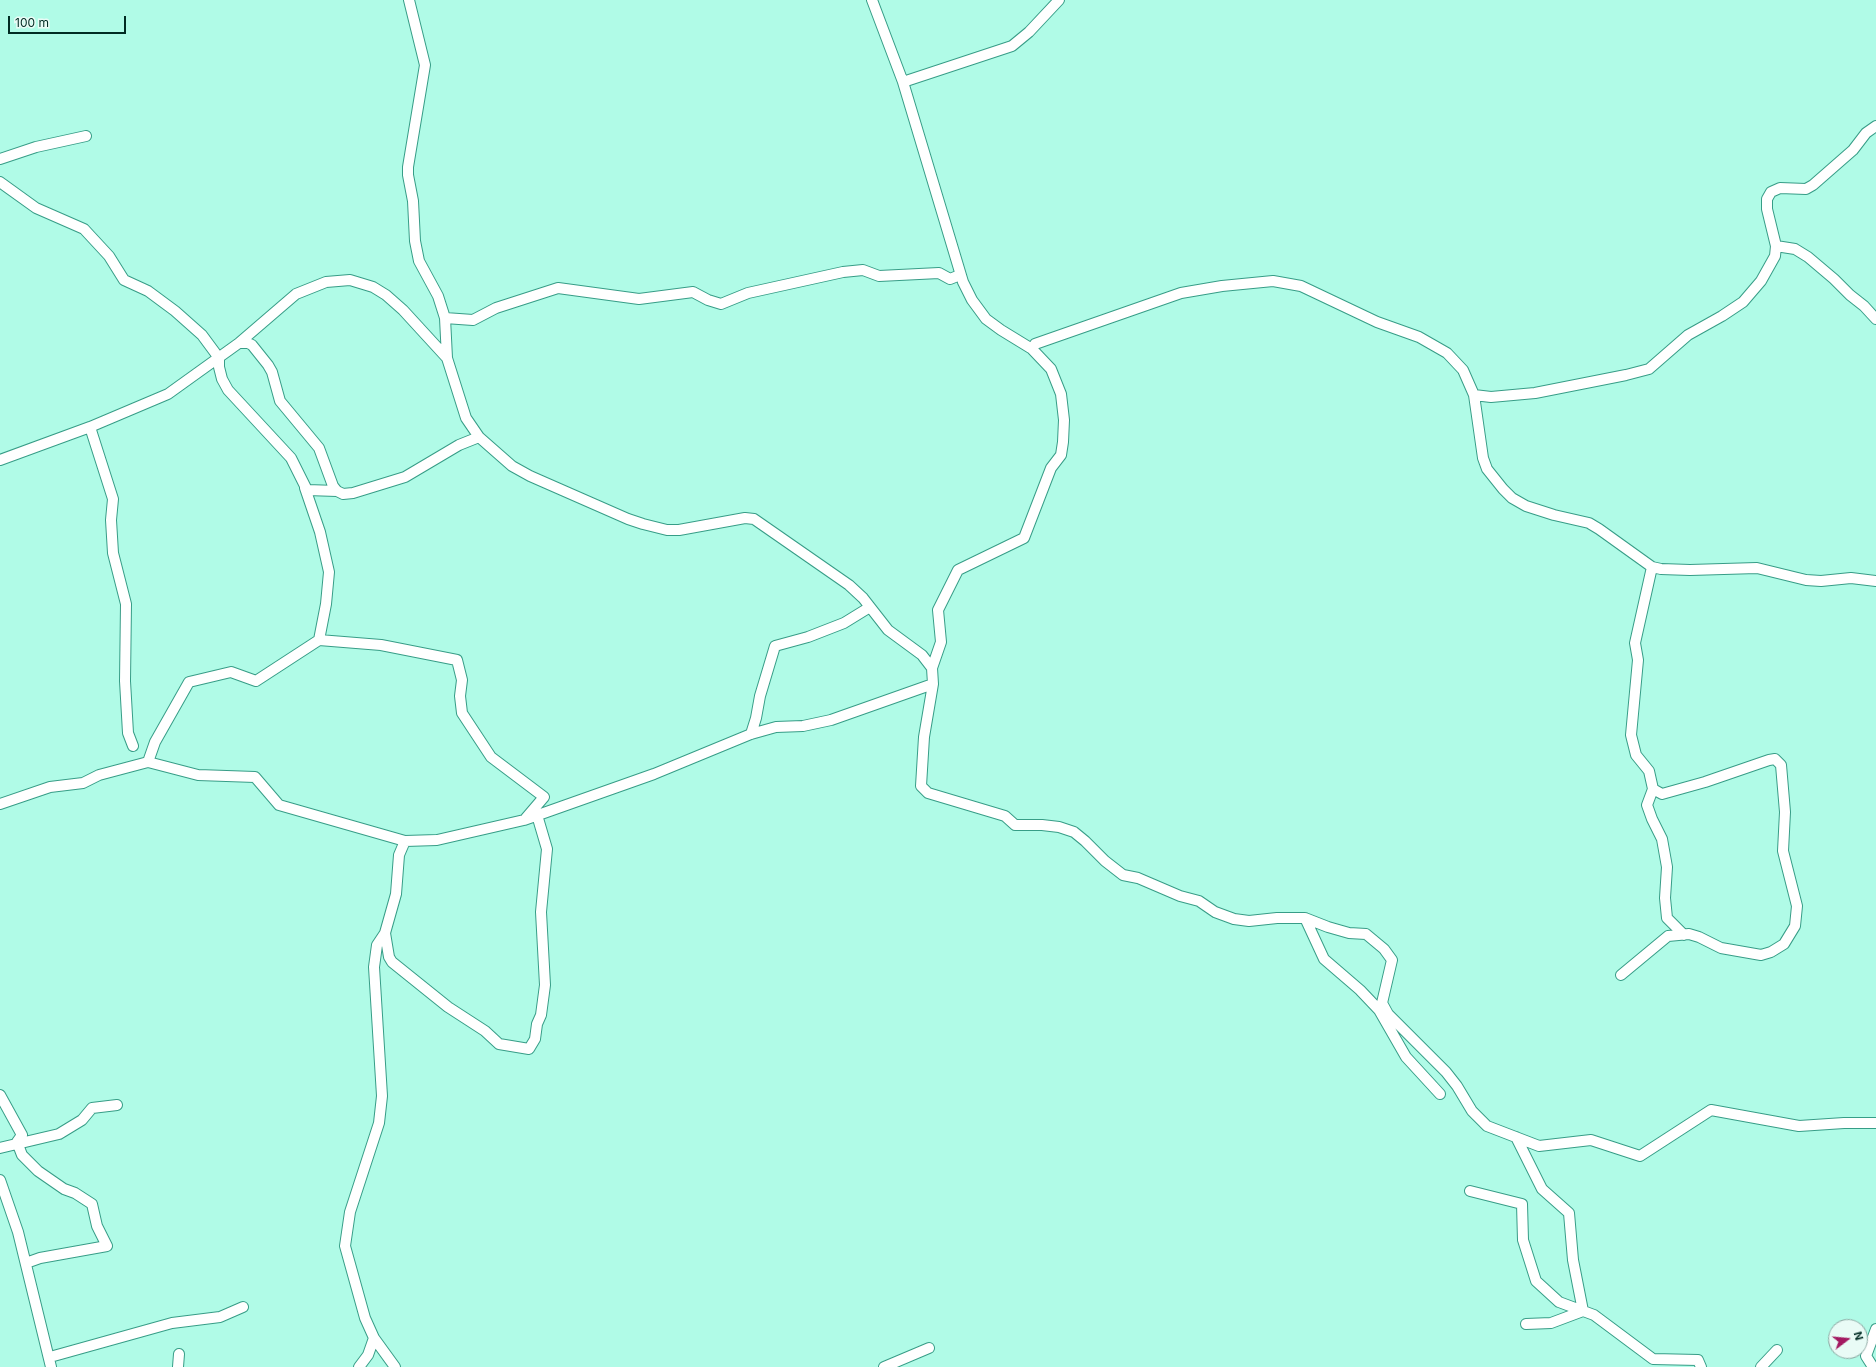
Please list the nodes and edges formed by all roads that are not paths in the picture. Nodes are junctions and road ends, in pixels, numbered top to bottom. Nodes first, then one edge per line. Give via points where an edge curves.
1 (410, 0) edge
2 (872, 0) edge
3 (1059, 0) edge
4 (902, 82) junction
5 (1876, 126) edge
6 (86, 136) dead end
7 (0, 159) edge
8 (0, 182) edge
9 (1776, 246) junction
10 (960, 275) junction
11 (445, 318) junction
12 (1876, 319) edge
13 (239, 343) junction
14 (1032, 349) junction
15 (219, 358) junction
16 (447, 358) junction
17 (1474, 396) junction
18 (90, 428) junction
19 (479, 437) junction
20 (0, 460) edge
21 (305, 488) junction
22 (337, 491) junction
23 (1652, 567) junction
24 (1876, 581) edge
25 (870, 606) junction
26 (319, 640) junction
27 (932, 668) junction
28 (933, 684) junction
29 (751, 734) junction
30 (133, 746) dead end
31 (148, 762) junction
32 (1653, 789) junction
33 (0, 804) edge
34 (537, 814) junction
35 (524, 820) junction
36 (405, 841) junction
37 (1306, 918) junction
38 (385, 933) junction
39 (1684, 935) junction
40 (1621, 975) dead end
41 (1440, 1094) dead end
42 (0, 1095) edge
43 (117, 1105) dead end
44 (1876, 1123) edge
45 (1516, 1138) junction
46 (17, 1142) junction
47 (0, 1148) edge
48 (0, 1180) edge
49 (1470, 1191) dead end
50 (26, 1263) junction
51 (243, 1307) dead end
52 (1583, 1311) junction
53 (1526, 1324) dead end
54 (1876, 1329) edge
55 (374, 1338) junction
56 (929, 1348) dead end
57 (1777, 1350) dead end
58 (179, 1354) dead end
59 (50, 1362) edge
60 (178, 1367) edge
61 (359, 1367) edge
62 (395, 1367) edge
63 (884, 1367) edge
64 (1701, 1367) edge
65 (1762, 1367) edge
66 (1873, 1367) edge

1 - 11 street via 425,65 408,167 413,201 414,241 419,261 438,296
2 - 4 street
3 - 4 street via 1012,46
4 - 10 street
5 - 9 street via 1813,185 1806,189 1780,188 1770,192 1767,209
6 - 7 street via 36,147
8 - 15 street via 36,208 84,229 109,256 124,280 148,291 175,311 202,335
9 - 12 street via 1795,250 1808,257
9 - 17 street via 1775,256 1761,281 1743,302 1688,335 1649,369 1535,393
10 - 11 street via 950,279 939,273 879,276 863,270 843,272 748,293 721,304 693,292 639,299 558,288 496,308 473,320
10 - 14 street via 972,300 986,319
11 - 16 street
13 - 15 street
13 - 16 street via 296,294 326,282 350,280 373,287 386,295
13 - 22 street via 252,345 268,365 280,402 319,448 332,486
14 - 17 street via 1035,344 1181,293 1222,286 1288,282 1377,322 1419,337 1447,353 1463,370
14 - 27 street via 1051,368 1061,394 1064,426 1061,455 1051,468 1024,538 958,570 938,610 941,642
15 - 18 street via 168,394
15 - 21 street via 222,379 228,390 292,458
16 - 19 street via 466,418
17 - 23 street via 1483,458 1487,469 1512,498 1526,506 1589,523
18 - 20 street
18 - 30 street via 114,499 111,520 113,553 126,604 125,681 128,733
19 - 22 street via 405,477 354,493 343,494
19 - 25 street via 512,466 530,476 643,524 679,530 745,518 754,519 828,569
21 - 22 street
21 - 26 street via 320,532 329,572
23 - 24 street via 1683,570 1757,568 1806,580 1852,578
23 - 32 street via 1635,643 1638,660 1631,735 1636,755 1649,771
25 - 27 street via 888,630 922,655
25 - 29 street via 844,623 775,646
26 - 31 street via 256,681 231,672 189,682 155,742
26 - 35 street via 381,645 457,660 462,680 462,713 491,757 544,797
27 - 28 street
28 - 29 street via 831,720 803,726 776,727
28 - 37 street via 924,737 921,786 928,793 1006,816 1015,825 1059,827 1074,832 1105,862 1123,875 1138,878 1180,896 1199,901 1215,912 1234,919 1249,921
29 - 34 street via 654,774
31 - 33 street via 83,783 50,787
31 - 36 street via 198,775 255,777 279,805
32 - 39 street via 1647,805 1662,839 1667,867 1667,918
32 - 39 street via 1662,794 1670,793 1769,760 1775,759 1781,765 1785,812 1783,851 1797,906 1796,926 1784,944 1761,955 1721,948 1699,937
34 - 35 street
34 - 38 street via 547,849 541,912 545,985 541,1015 535,1039 529,1049 499,1044 392,962
35 - 36 street via 437,840
36 - 38 street via 399,855 396,894
37 - 41 street via 1324,960 1360,990 1379,1010 1406,1057
37 - 45 street via 1342,931 1366,934 1384,949 1392,960 1382,1002 1388,1014 1446,1072 1472,1110 1487,1126
38 - 55 street via 377,945 374,967 382,1096 379,1124 350,1212 346,1246 365,1318
39 - 40 street via 1664,938
42 - 46 street via 22,1135
43 - 46 street via 92,1108 82,1120 59,1134
44 - 45 street via 1799,1126 1711,1110 1640,1156 1591,1140 1539,1146
45 - 52 street via 1542,1189 1569,1213 1573,1260
46 - 47 street
46 - 50 street via 22,1155 38,1171 92,1204 97,1226 107,1246 40,1258
48 - 50 street
49 - 52 street via 1522,1204 1523,1240 1536,1280 1559,1302
50 - 59 street
51 - 59 street via 220,1317 172,1323
52 - 53 street via 1551,1323
52 - 64 street via 1594,1315 1653,1359 1698,1360
54 - 66 street via 1866,1356
55 - 61 street via 368,1355
55 - 62 street
56 - 63 street
57 - 65 street
58 - 60 street

